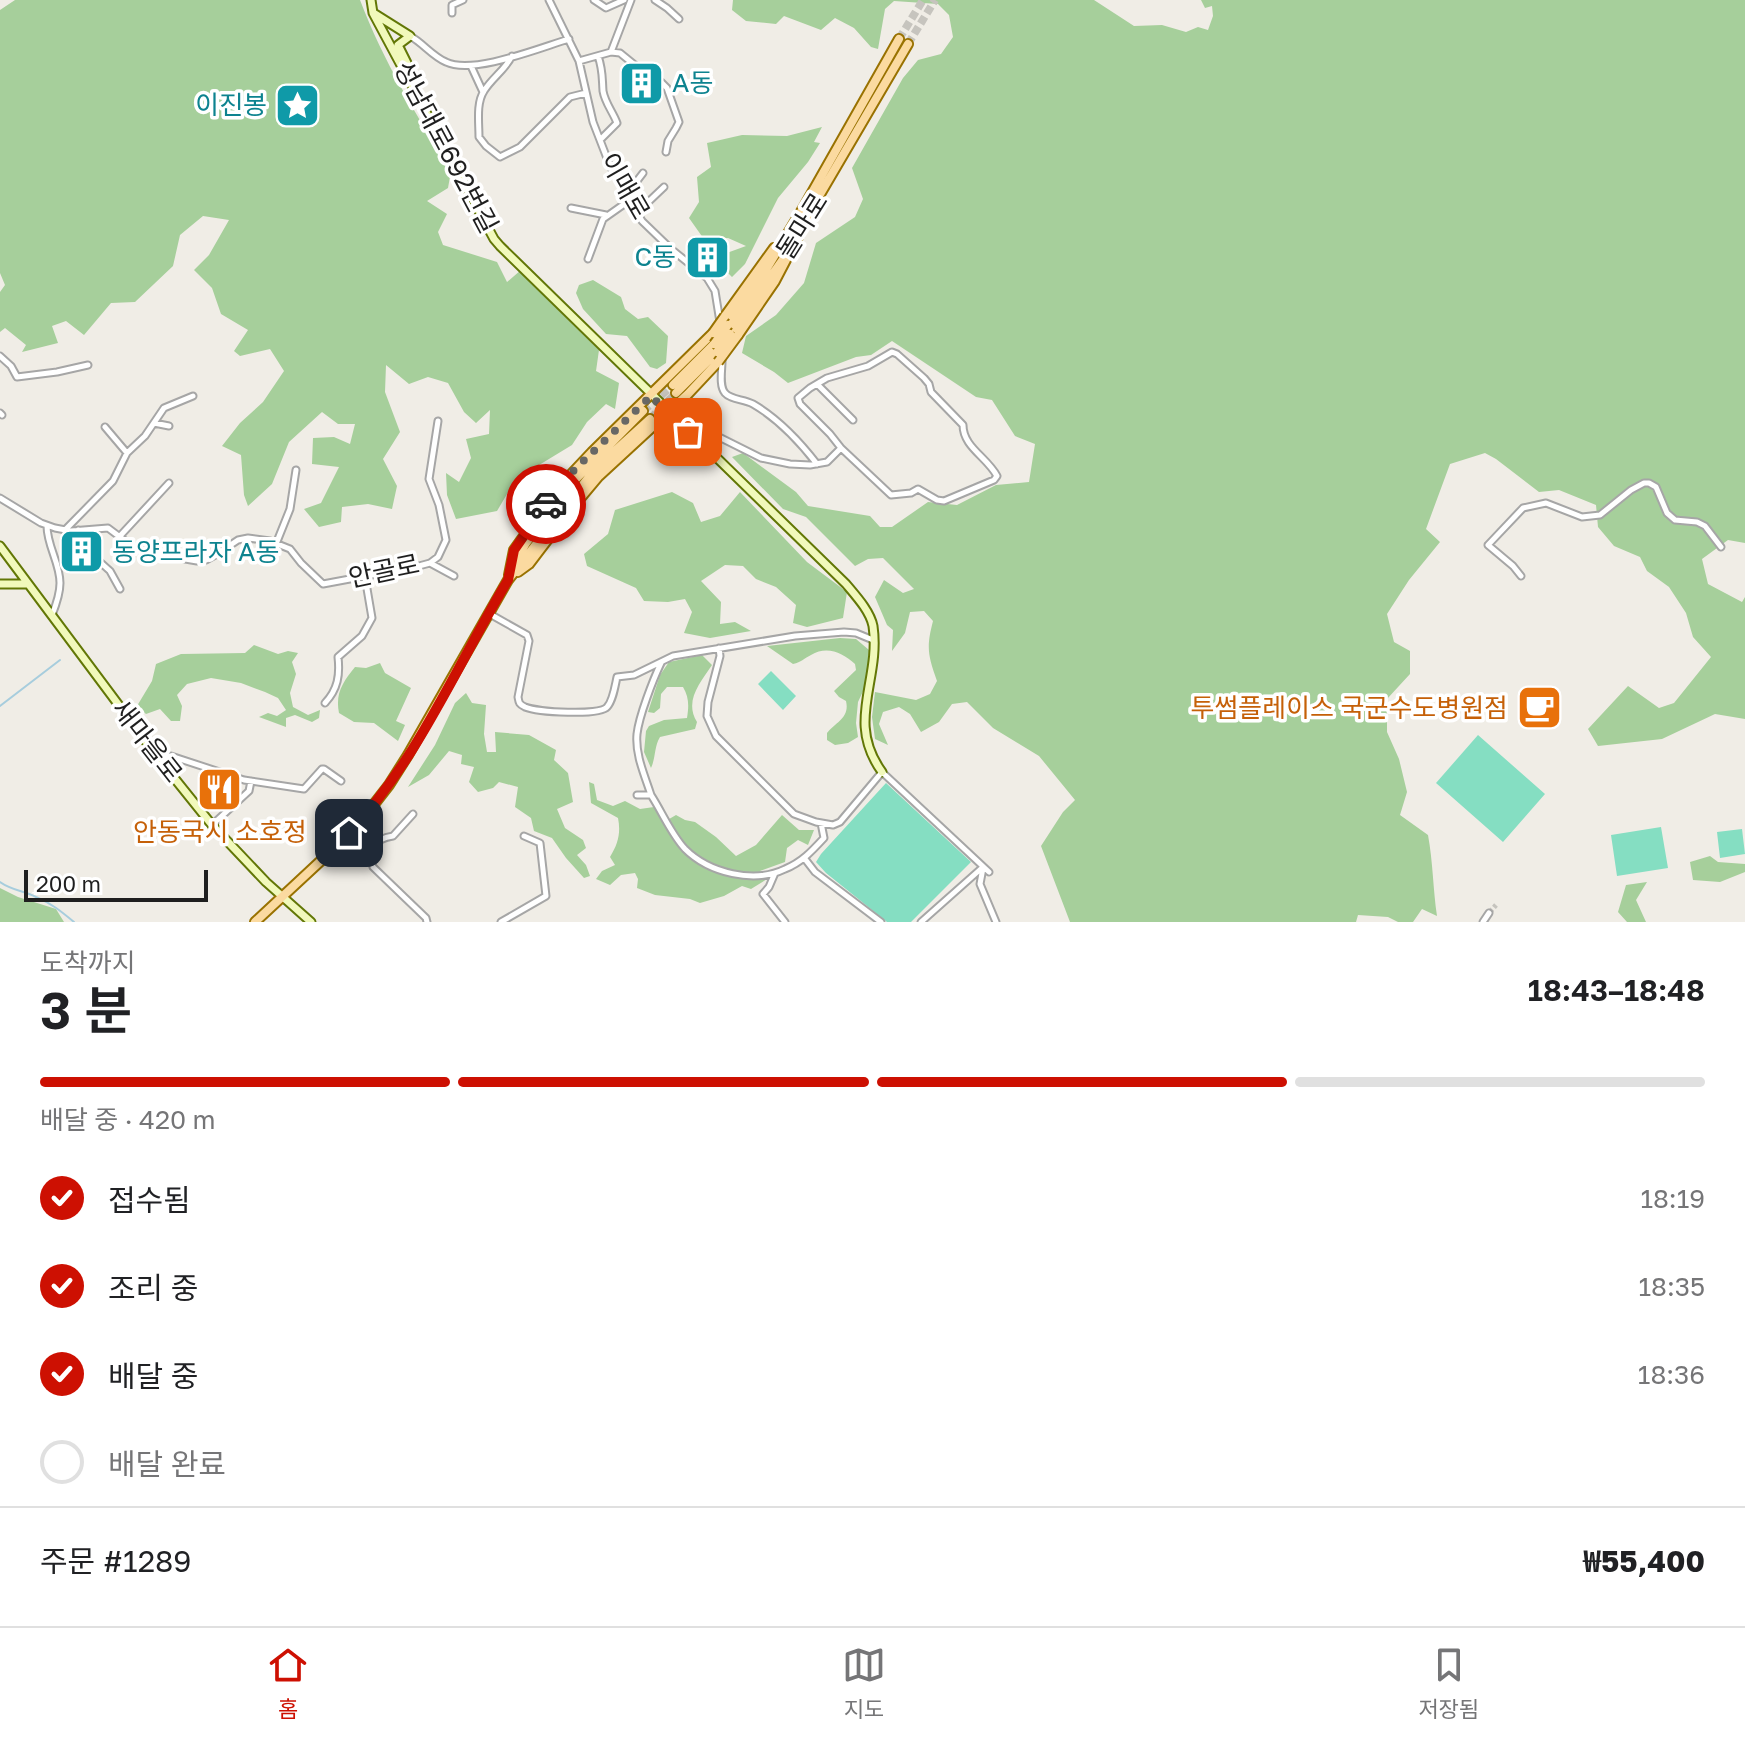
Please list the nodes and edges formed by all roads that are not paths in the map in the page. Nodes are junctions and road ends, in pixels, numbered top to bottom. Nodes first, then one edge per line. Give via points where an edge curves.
1 (371, 0) edge
2 (463, 0) edge
3 (549, 0) edge
4 (594, 0) edge
5 (624, 0) edge
6 (631, 0) edge
7 (655, 0) edge
8 (452, 6) edge
9 (373, 13) junction
10 (679, 19) dead end
11 (410, 36) junction
12 (569, 39) junction
13 (611, 52) junction
14 (512, 56) junction
15 (598, 56) junction
16 (579, 61) junction
17 (471, 66) junction
18 (407, 75) junction
19 (483, 92) junction
20 (586, 93) junction
21 (599, 140) junction
22 (666, 152) dead end
23 (643, 173) dead end
24 (664, 187) dead end
25 (630, 200) junction
26 (571, 208) dead end
27 (606, 215) junction
28 (588, 259) dead end
29 (730, 327) junction
30 (716, 352) junction
31 (0, 356) edge
32 (88, 365) dead end
33 (817, 384) junction
34 (674, 389) tunnel mouth
35 (193, 396) dead end
36 (651, 396) junction
37 (669, 412) junction
38 (646, 415) tunnel mouth
39 (853, 420) dead end
40 (438, 421) dead end
41 (154, 423) junction
42 (169, 426) dead end
43 (105, 427) dead end
44 (688, 432) junction
45 (715, 435) junction
46 (841, 448) junction
47 (709, 452) junction
48 (127, 453) junction
49 (817, 464) junction
50 (296, 470) dead end
51 (169, 483) dead end
52 (0, 498) edge
53 (47, 526) junction
54 (65, 530) junction
55 (78, 530) junction
56 (120, 536) junction
57 (276, 544) junction
58 (0, 546) edge
59 (1721, 547) dead end
60 (430, 563) junction
61 (454, 576) dead end
62 (1521, 576) dead end
63 (365, 577) junction
64 (508, 580) junction
65 (0, 584) edge
66 (28, 584) junction
67 (120, 589) dead end
68 (488, 613) junction
69 (52, 616) junction
70 (873, 640) junction
71 (719, 648) junction
72 (661, 662) junction
73 (325, 703) dead end
74 (159, 759) junction
75 (882, 772) junction
76 (251, 781) junction
77 (341, 781) dead end
78 (637, 795) dead end
79 (651, 795) junction
80 (413, 814) dead end
81 (840, 822) junction
82 (821, 823) junction
83 (212, 825) junction
84 (524, 836) dead end
85 (824, 838) junction
86 (805, 859) junction
87 (983, 867) junction
88 (989, 872) dead end
89 (775, 873) junction
90 (281, 896) junction
91 (1489, 913) tunnel mouth
92 (255, 922) edge
93 (311, 922) edge
94 (427, 922) edge
95 (501, 922) edge
96 (785, 922) edge
97 (881, 922) edge
98 (921, 922) edge
99 (996, 922) edge
100 (1483, 922) edge

1 - 9 street, 성남대로692번길
2 - 8 street
3 - 12 street, 이매로
4 - 5 street via 606,8
6 - 13 street
7 - 10 street
9 - 11 street
9 - 18 street, 성남대로692번길
11 - 17 street via 443,61
11 - 18 street via 398,45
12 - 14 street
12 - 16 street, 이매로
13 - 15 street
13 - 22 street via 620,53 667,88 679,122
14 - 17 street
14 - 19 street
15 - 16 street
15 - 21 street via 603,91 617,123
16 - 20 street, 이매로
17 - 19 street
18 - 36 street, 성남대로692번길 via 494,239
19 - 20 street via 479,137 500,157 520,147 570,97
20 - 21 street, 이매로
21 - 25 street, 이매로
23 - 25 street
24 - 25 street via 644,206
25 - 27 street
25 - 49 street, 이매로 via 642,221 715,291 724,392 775,420
26 - 27 street
27 - 28 street
29 - 29 main road, 돌마로 via 756,271 792,225 903,41 796,241
29 - 30 main road, 돌마로, bridge
29 - 36 main road, bridge via 713,333
30 - 34 main road, 돌마로
30 - 37 main road
31 - 32 street via 17,377
33 - 39 street
33 - 46 street via 798,398 800,404
33 - 46 street via 897,354 963,425 966,441 997,476 944,501 918,489 891,495
35 - 41 street via 164,408
36 - 37 street, 성남대로692번길
36 - 64 main road via 545,505 514,550
37 - 44 street, 성남대로692번길
37 - 64 main road via 599,476 529,564
38 - 64 main road via 596,468
40 - 60 street, 안골로 via 429,479 446,540
41 - 42 street
41 - 48 street
43 - 48 street
44 - 45 street
44 - 47 street, 성남대로692번길
45 - 47 street
45 - 49 street via 761,458
46 - 49 street
47 - 70 street, 성남대로692번길 via 846,584 873,623
48 - 54 street via 113,481
50 - 57 street via 290,509
51 - 56 street
52 - 53 street
53 - 54 street
53 - 69 street via 60,585
54 - 55 street
55 - 56 street via 108,528
55 - 67 street
56 - 57 street via 150,553 197,561 238,540
57 - 63 street, 안골로 via 290,549 323,584
58 - 66 street, 새마을로
59 - 62 street via 1705,526 1675,520 1656,487 1644,483 1600,515 1582,517 1546,503 1523,508 1488,545
60 - 61 street
60 - 63 street, 안골로
63 - 73 street via 372,618 362,636 338,657 339,677
64 - 68 main road
65 - 66 street
66 - 69 street, 새마을로
68 - 72 street via 527,635 518,697 525,707 603,711 617,677
68 - 90 main road via 389,785 349,833
69 - 74 street, 새마을로
70 - 71 street via 844,632
70 - 75 street via 865,735
71 - 72 street
71 - 82 street via 707,716 716,736 794,814
72 - 79 street via 637,733
74 - 76 street via 171,756
74 - 83 street, 새마을로
75 - 81 street
75 - 87 street
76 - 77 street via 304,789 322,769
76 - 83 street via 249,791
78 - 79 street
79 - 89 street via 685,849 704,863 749,876
80 - 94 street via 393,836 374,843 370,859
81 - 82 street
81 - 85 street
82 - 85 street
83 - 90 street, 새마을로
84 - 95 street via 540,843 546,896
85 - 86 street
86 - 89 street
86 - 97 street
87 - 88 street
87 - 98 street
87 - 99 street via 980,884
89 - 96 street via 763,894
90 - 92 main road
90 - 93 street, 새마을로
91 - 100 street

